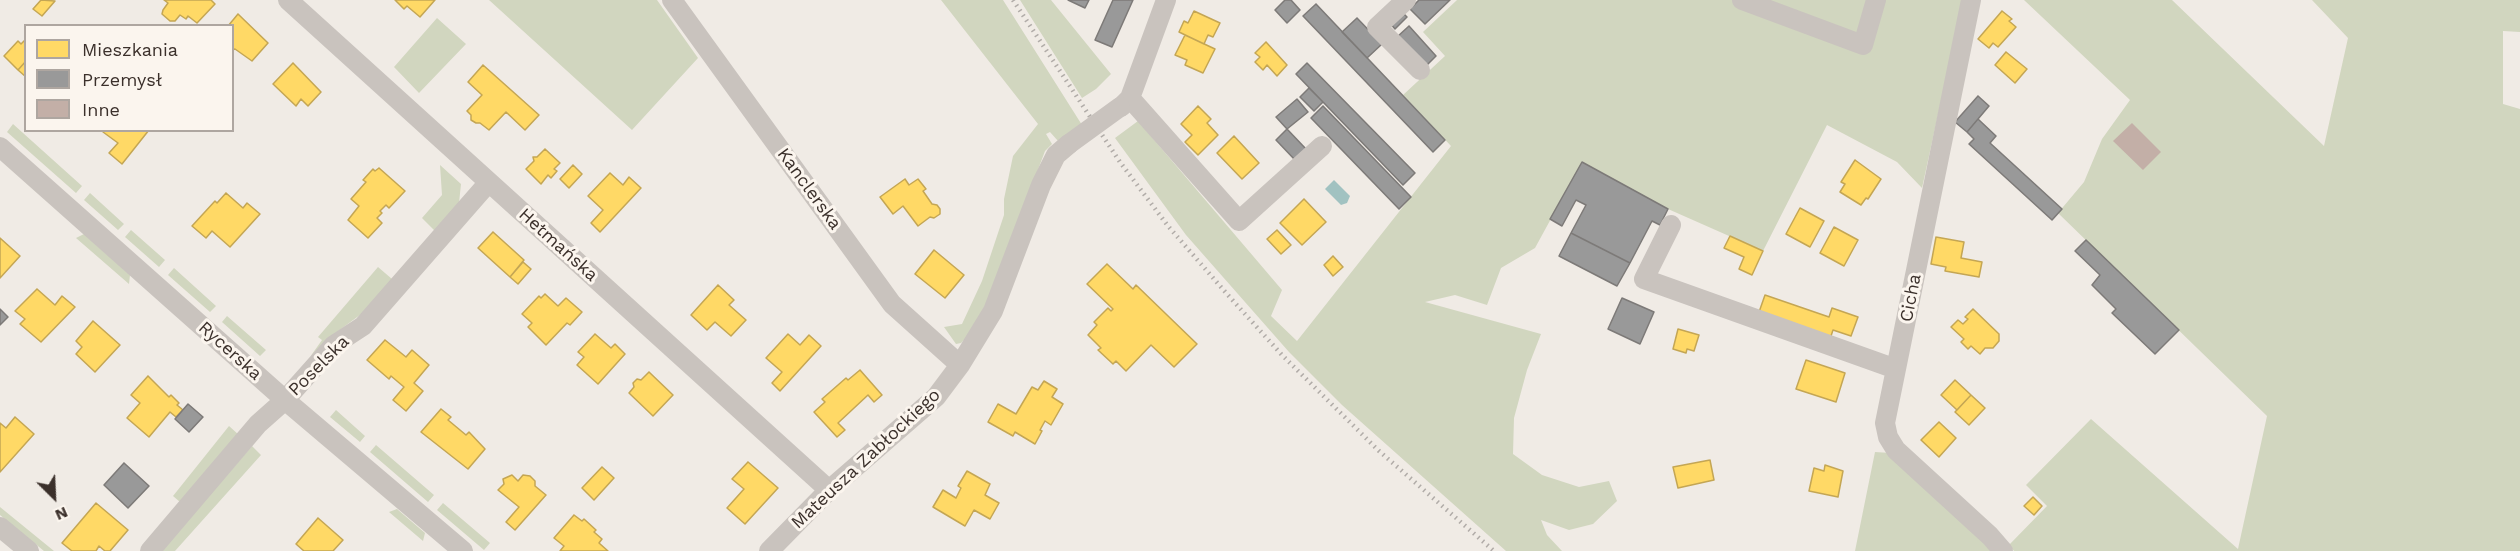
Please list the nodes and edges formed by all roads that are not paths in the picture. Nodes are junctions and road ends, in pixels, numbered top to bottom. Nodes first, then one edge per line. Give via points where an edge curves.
1 (288, 0) edge
2 (672, 0) edge
3 (1166, 0) edge
4 (1407, 0) edge
5 (1742, 0) edge
6 (1876, 0) edge
7 (1971, 0) edge
8 (1420, 70) dead end
9 (1125, 103) junction
10 (1322, 146) dead end
11 (0, 147) edge
12 (489, 182) junction
13 (1671, 225) dead end
14 (960, 365) junction
15 (1896, 369) junction
16 (285, 400) junction
17 (829, 490) junction
18 (0, 527) edge
19 (29, 551) edge
20 (150, 551) edge
21 (463, 551) edge
22 (770, 551) edge
23 (2003, 551) edge

1 - 12 street, Hetmańska
2 - 14 street, Kanclerska via 892,304
3 - 9 street
4 - 8 street via 1377,27
5 - 6 street via 1863,45
7 - 15 street, Cicha
9 - 10 street via 1239,221
9 - 14 street, Mateusza Zabłockiego, bridge via 1056,155 993,311
11 - 16 street, Rycerska
12 - 16 street, Poselska via 363,326 334,345
12 - 17 street, Hetmańska
13 - 15 street via 1644,279
14 - 17 street, Mateusza Zabłockiego via 936,397
15 - 23 street, Cicha via 1885,423 1888,437 1896,450
16 - 20 street, Poselska via 258,424
16 - 21 street, Rycerska
17 - 22 street, Mateusza Zabłockiego
18 - 19 street

